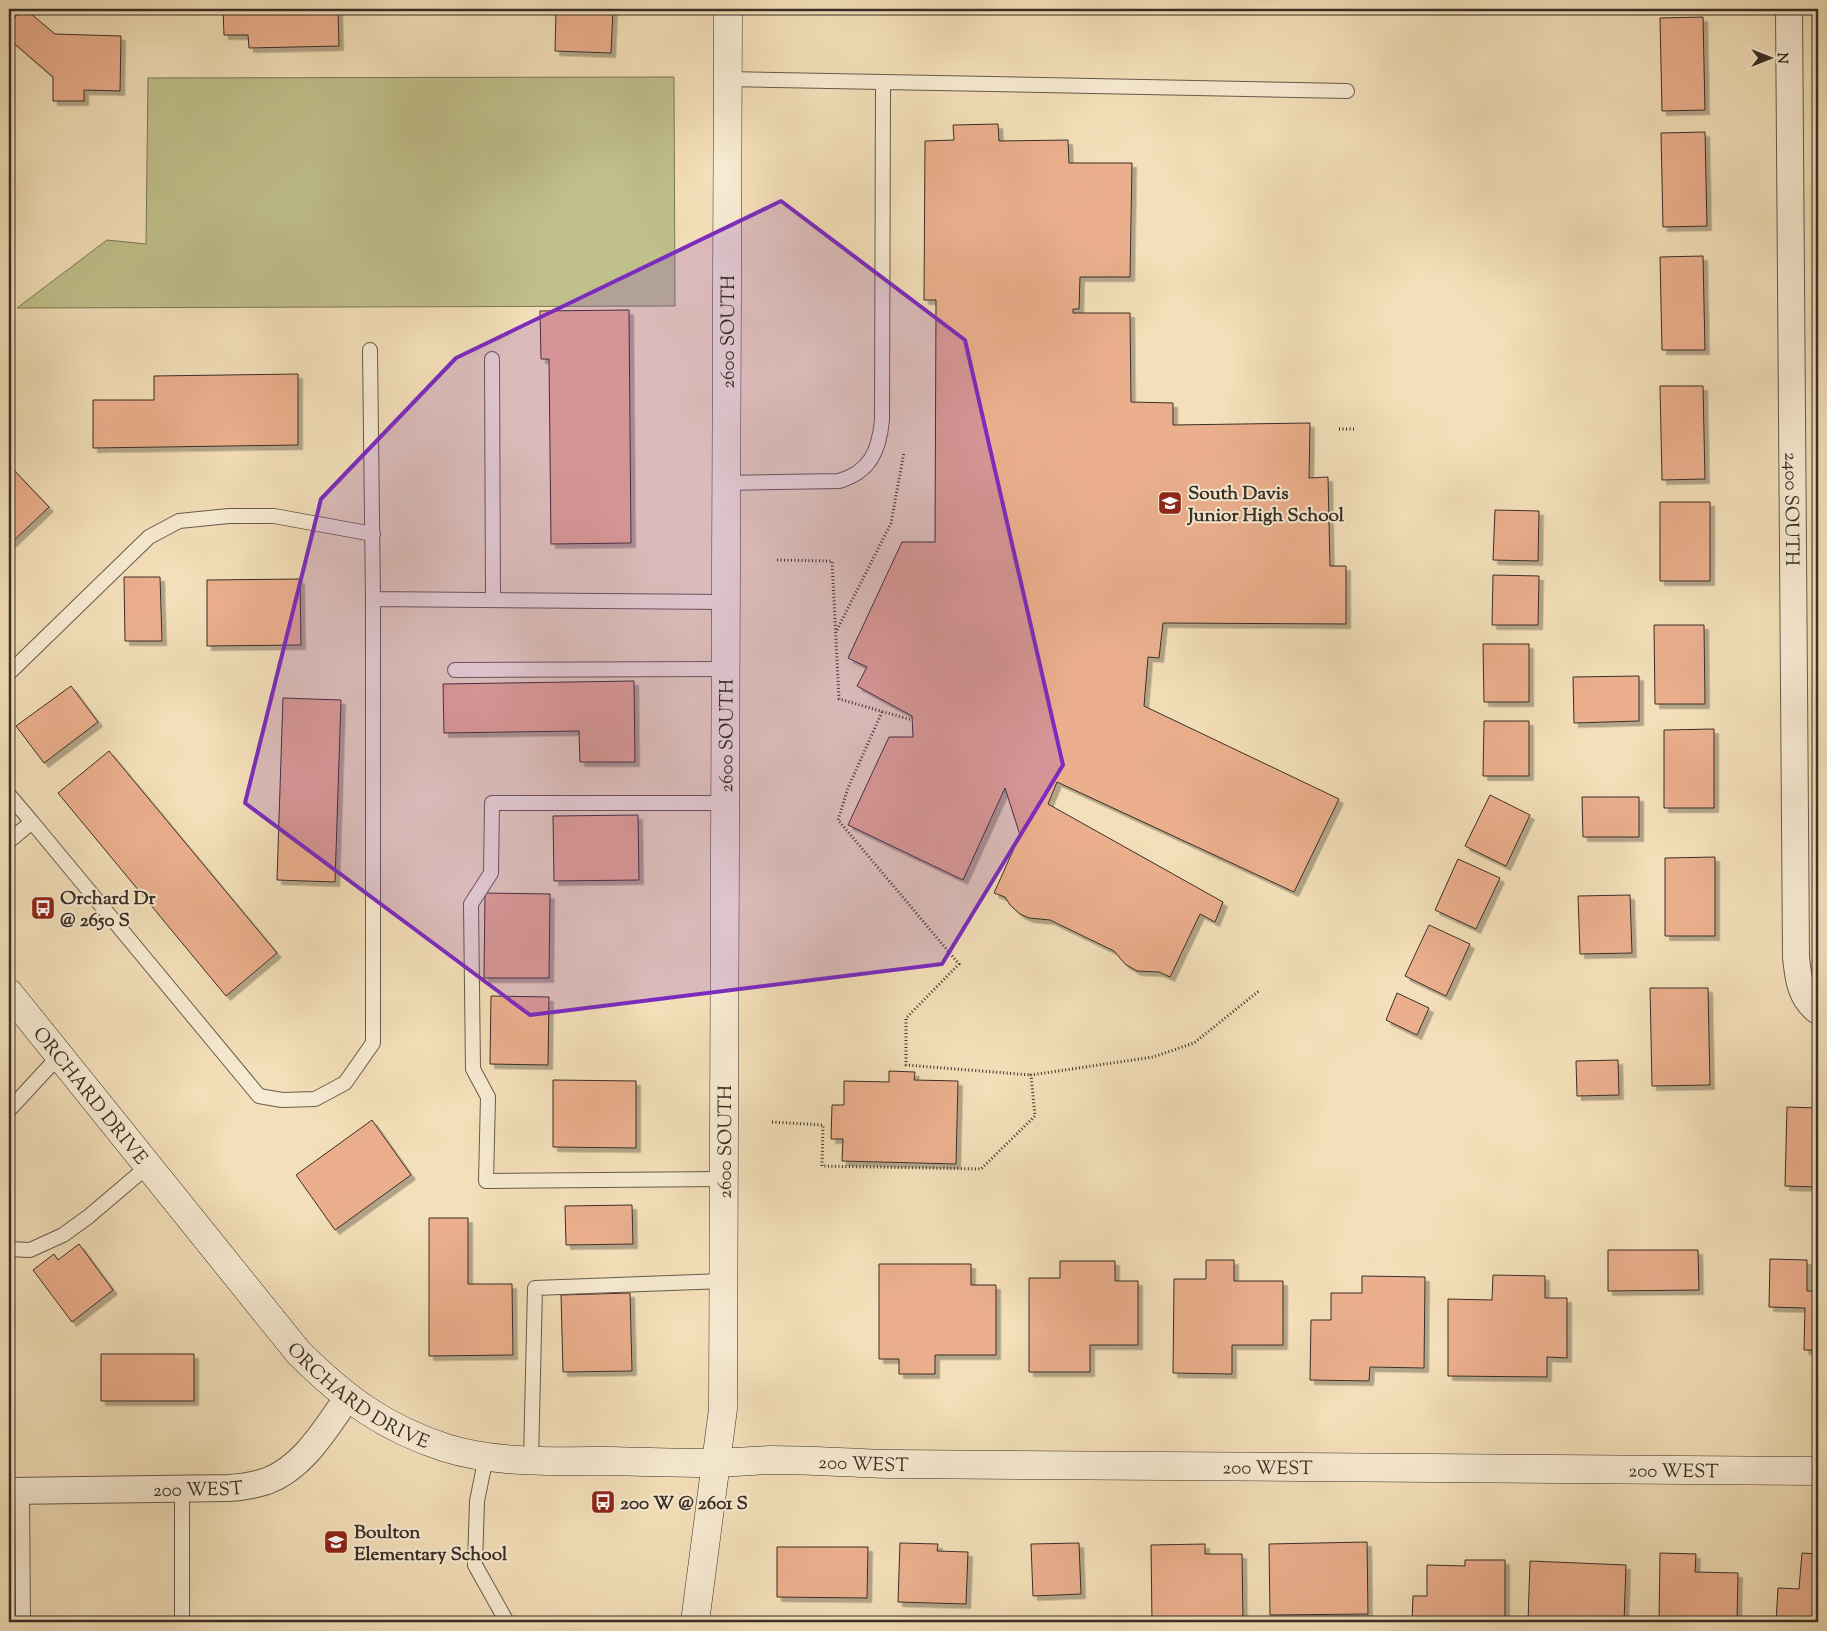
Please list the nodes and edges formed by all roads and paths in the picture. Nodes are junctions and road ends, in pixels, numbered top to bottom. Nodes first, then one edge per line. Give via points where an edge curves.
1 (728, 9) edge
2 (1789, 9) edge
3 (728, 79) junction
4 (883, 82) junction
5 (1347, 91) dead end
6 (370, 350) dead end
7 (492, 359) dead end
8 (1339, 429) dead end
9 (1354, 429) dead end
10 (904, 452) dead end
11 (726, 483) junction
12 (373, 534) junction
13 (777, 560) dead end
14 (373, 599) junction
15 (493, 600) junction
16 (726, 602) junction
17 (836, 630) junction
18 (725, 669) junction
19 (455, 670) dead end
20 (9, 673) edge
21 (882, 712) junction
22 (912, 720) dead end
23 (9, 795) edge
24 (725, 803) junction
25 (32, 822) junction
26 (9, 841) edge
27 (1260, 990) dead end
28 (9, 993) edge
29 (1814, 1008) edge
30 (59, 1056) junction
31 (1031, 1075) junction
32 (9, 1110) edge
33 (772, 1122) dead end
34 (148, 1166) junction
35 (724, 1179) junction
36 (9, 1249) edge
37 (724, 1281) junction
38 (348, 1397) junction
39 (486, 1457) junction
40 (531, 1460) junction
41 (717, 1462) junction
42 (1818, 1471) edge
43 (182, 1489) junction
44 (15, 1491) edge
45 (23, 1622) edge
46 (182, 1622) edge
47 (507, 1622) edge
48 (695, 1622) edge

1 - 3 main road, 2600 SOUTH
2 - 29 street, 2400 SOUTH via 1796,956 1801,990
3 - 4 lane
3 - 11 main road, 2600 SOUTH
4 - 5 lane
4 - 11 lane via 882,420 875,452 860,472 839,482
6 - 12 lane
7 - 15 lane
8 - 9 path
10 - 17 path via 891,523
11 - 16 main road, 2600 SOUTH
12 - 14 lane
12 - 20 lane via 274,516 179,521 149,537
13 - 17 path via 832,561
14 - 15 lane
14 - 25 lane via 373,1043 345,1082 315,1099 282,1100 259,1096
15 - 16 lane
16 - 18 main road, 2600 SOUTH
17 - 21 path via 839,699
18 - 19 lane
18 - 24 main road, 2600 SOUTH
21 - 22 path
21 - 31 path via 848,788 838,820 959,964 906,1018 906,1065
23 - 25 lane
24 - 35 main road, 2600 SOUTH
24 - 35 lane via 492,803 491,873 471,904 473,1069 488,1096 486,1181
25 - 26 lane
27 - 31 path via 1194,1043 1153,1057
28 - 30 main road, ORCHARD DRIVE
30 - 32 lane
30 - 34 main road, ORCHARD DRIVE
31 - 33 path via 1035,1116 981,1169 822,1166 823,1125
34 - 36 lane via 63,1235 30,1250
34 - 38 main road, ORCHARD DRIVE via 298,1352
35 - 37 main road, 2600 SOUTH
37 - 40 lane via 535,1288
37 - 41 main road, 2600 SOUTH via 723,1409
38 - 39 main road, ORCHARD DRIVE via 379,1419 412,1435
38 - 43 street, 200 WEST via 318,1440 285,1472 251,1486
39 - 40 main road, ORCHARD DRIVE
39 - 47 lane via 477,1501 475,1565
40 - 41 main road, ORCHARD DRIVE
41 - 42 main road, 200 WEST
41 - 48 main road
43 - 44 street, 200 WEST
43 - 46 lane
44 - 45 lane

